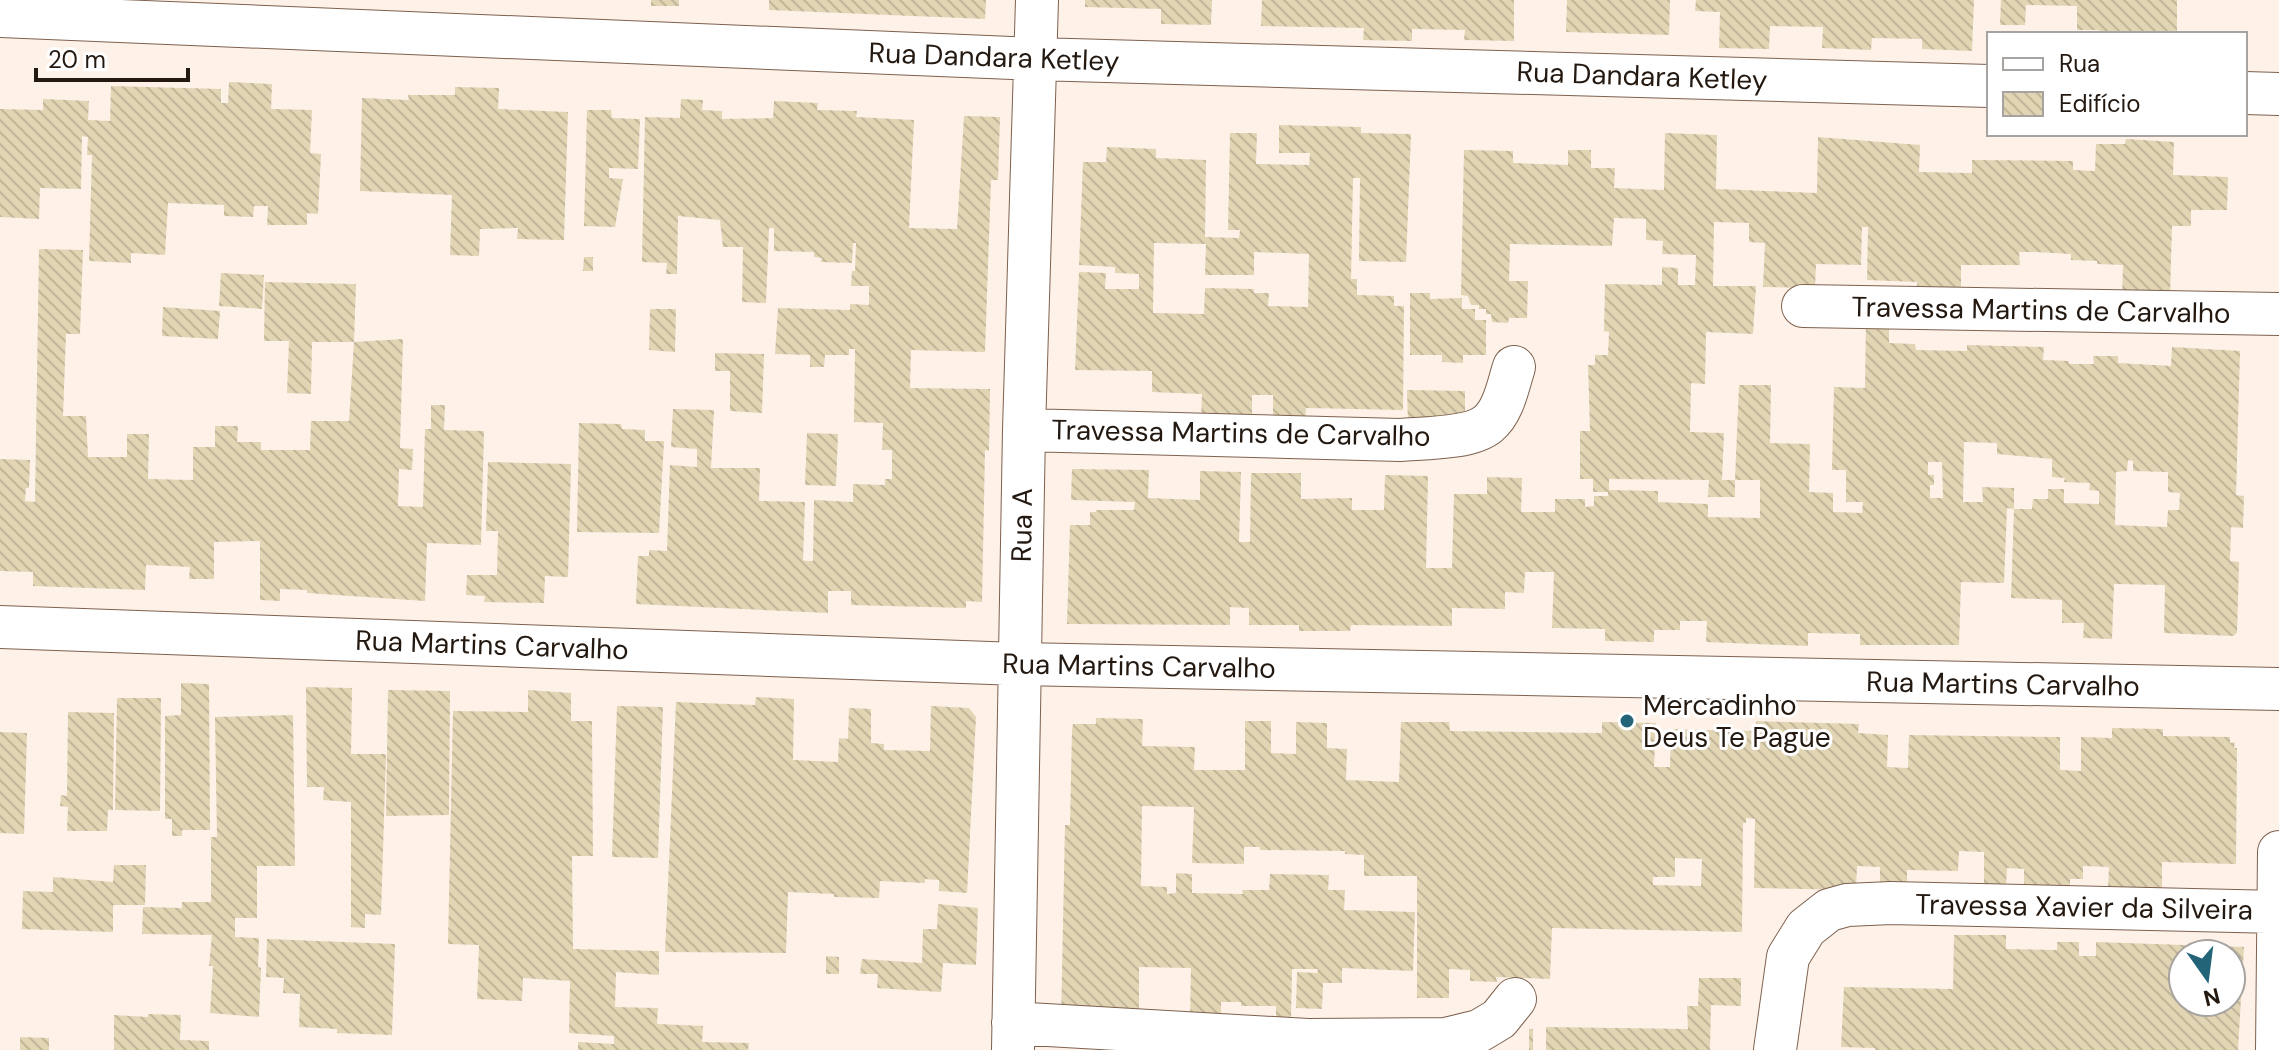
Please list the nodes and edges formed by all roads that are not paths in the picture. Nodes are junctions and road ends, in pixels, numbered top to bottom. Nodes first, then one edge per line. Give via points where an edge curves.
1 (1037, 0) edge
2 (0, 16) edge
3 (1036, 59) junction
4 (1987, 86) edge
5 (2247, 93) edge
6 (2279, 94) edge
7 (1803, 306) dead end
8 (2279, 314) edge
9 (1514, 367) dead end
10 (1024, 430) junction
11 (0, 627) edge
12 (1019, 664) junction
13 (2279, 689) edge
14 (2279, 852) edge
15 (2278, 912) edge
16 (1515, 999) dead end
17 (1013, 1036) edge
18 (1775, 1050) edge
19 (2277, 1050) edge

1 - 3 street, Rua A
2 - 3 street, Rua Dandara Ketley
3 - 4 street, Rua Dandara Ketley
3 - 10 street, Rua A
5 - 6 street
7 - 8 street, Travessa Martins de Carvalho
9 - 10 street, Travessa Martins de Carvalho via 1502,404 1488,425 1462,435 1400,440
10 - 12 street, Rua A
11 - 12 street, Rua Martins Carvalho
12 - 13 street, Rua Martins Carvalho
12 - 17 street, Rua A
14 - 15 street
15 - 18 street, Travessa Xavier da Silveira via 1847,905 1829,910 1806,928 1788,957
15 - 19 street
16 - 17 street via 1499,1019 1479,1031 1446,1039

